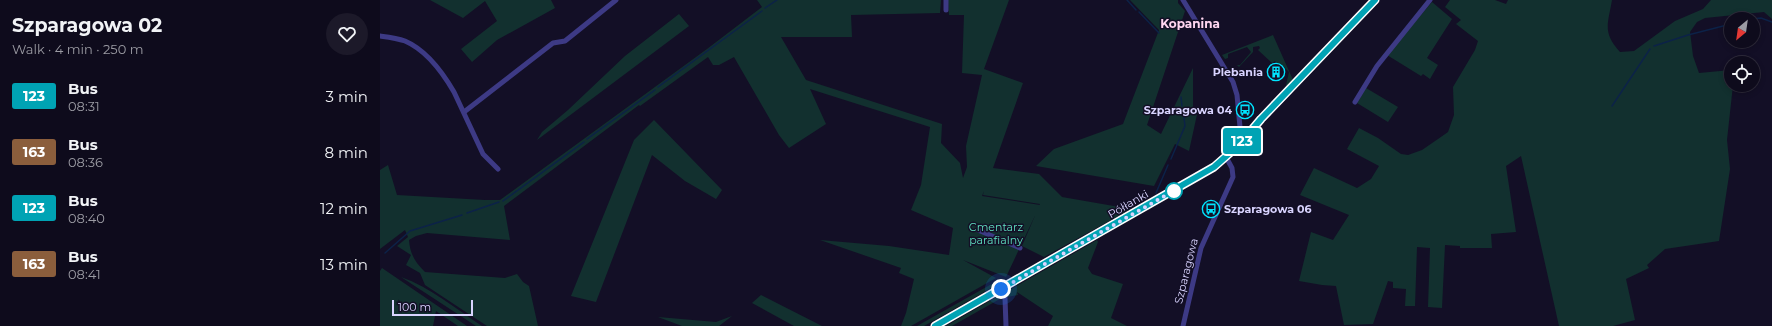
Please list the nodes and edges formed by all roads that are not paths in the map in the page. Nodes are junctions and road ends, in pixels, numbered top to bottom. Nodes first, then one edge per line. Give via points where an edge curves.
1 (616, 0) edge
2 (946, 0) edge
3 (1183, 0) edge
4 (1375, 0) edge
5 (1430, 0) edge
6 (946, 10) dead end
7 (380, 36) edge
8 (1355, 102) dead end
9 (464, 112) junction
10 (1247, 135) junction
11 (1226, 157) junction
12 (498, 170) dead end
13 (978, 230) dead end
14 (1020, 248) dead end
15 (1001, 289) junction
16 (935, 326) edge
17 (1006, 326) edge
18 (1183, 326) edge

1 - 9 street via 565,41 554,43
2 - 6 street
3 - 10 street via 1234,82 1240,127
4 - 10 street, Półłanki
5 - 8 street via 1377,66
7 - 9 street via 405,41 422,53 448,83
9 - 12 street via 483,154
10 - 11 street, Półłanki
11 - 15 street, Półłanki via 1196,178
11 - 18 street, Szparagowa via 1232,168 1233,177 1201,248
13 - 14 street
15 - 16 street, Półłanki
15 - 17 street via 1005,298

